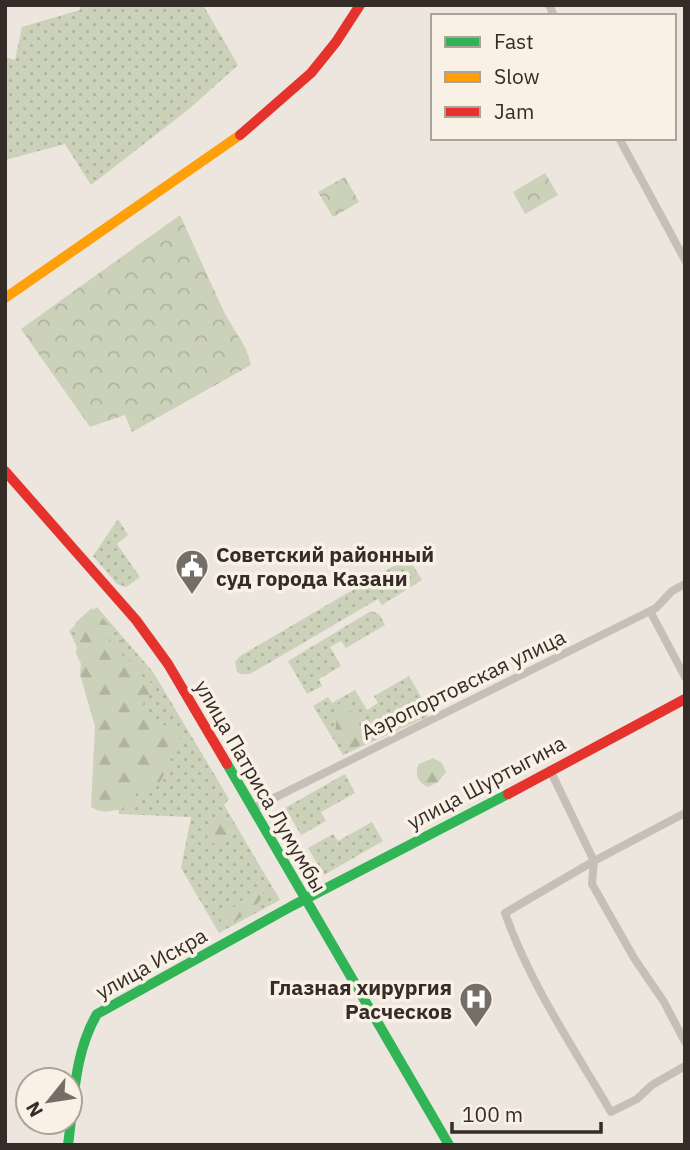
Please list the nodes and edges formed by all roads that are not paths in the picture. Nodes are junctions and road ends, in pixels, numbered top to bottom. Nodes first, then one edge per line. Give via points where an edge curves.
1 (360, 5) edge
2 (620, 140) edge
3 (685, 260) edge
4 (5, 298) edge
5 (5, 471) edge
6 (685, 584) edge
7 (650, 611) junction
8 (685, 677) edge
9 (685, 699) edge
10 (550, 770) junction
11 (252, 809) junction
12 (685, 813) edge
13 (594, 861) junction
14 (304, 900) junction
15 (685, 1042) edge
16 (685, 1066) edge
17 (68, 1145) edge
18 (449, 1145) edge

1 - 4 main road via 311,73 240,135
2 - 3 street
5 - 11 main road, улица Патриса Лумумбы via 136,620 168,664
6 - 7 street, Аэропортовская улица
7 - 8 street
7 - 11 street, Аэропортовская улица
9 - 10 main road, улица Шуртыгина
10 - 13 street
10 - 14 main road, улица Шуртыгина
11 - 14 main road, улица Патриса Лумумбы
12 - 13 street
13 - 15 street via 592,884
13 - 16 street via 505,913 516,947 611,1112
14 - 17 main road, улица Искра via 97,1014 82,1053
14 - 18 main road, улица Патриса Лумумбы

